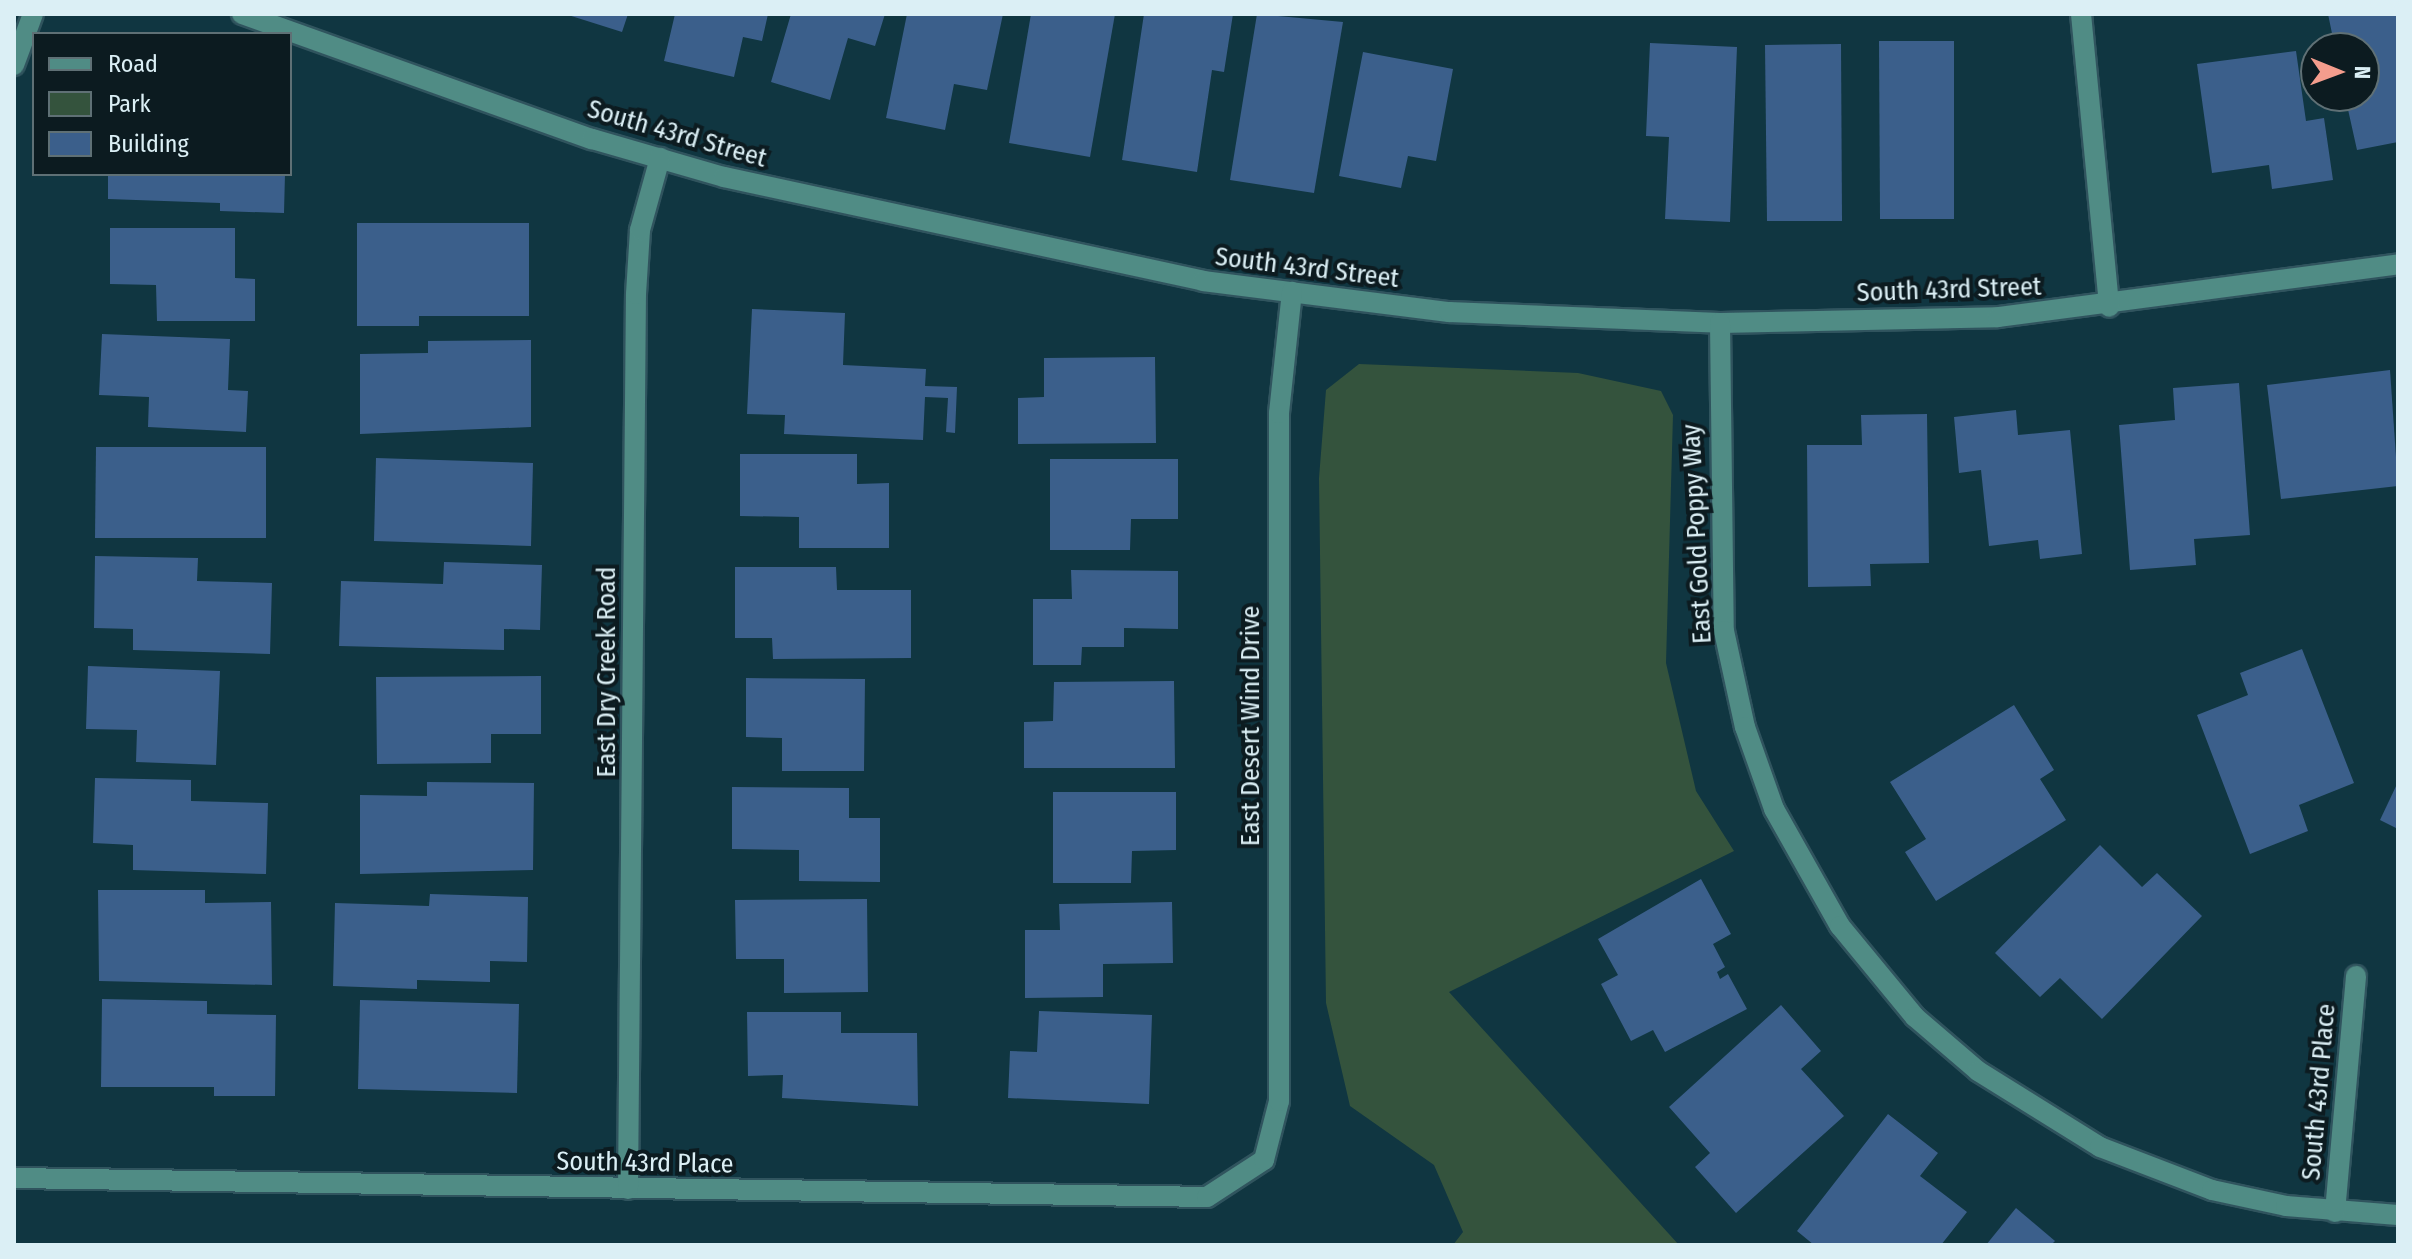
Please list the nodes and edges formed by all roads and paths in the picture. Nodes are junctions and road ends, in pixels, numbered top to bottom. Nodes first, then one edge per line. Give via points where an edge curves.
1 (33, 14) edge
2 (242, 14) edge
3 (2081, 14) edge
4 (14, 65) edge
5 (660, 158) junction
6 (2398, 264) edge
7 (1292, 292) junction
8 (2109, 307) junction
9 (1720, 323) junction
10 (2356, 976) dead end
11 (1264, 1160) joint
12 (14, 1178) edge
13 (628, 1189) junction
14 (2212, 1190) joint
15 (2335, 1212) junction
16 (2398, 1215) edge

1 - 4 street
2 - 5 street, South 43rd Street
3 - 8 street
5 - 7 street, South 43rd Street via 1016,242 1203,281
5 - 13 street, East Dry Creek Road via 640,230 636,294
6 - 8 street, South 43rd Street
7 - 9 street, South 43rd Street via 1449,312
7 - 11 street, East Desert Wind Drive via 1279,413 1279,1101
8 - 9 street, South 43rd Street via 1998,317
9 - 14 street, East Gold Poppy Way via 1724,631 1745,727 1793,852 1879,977 1978,1071 2100,1147
10 - 15 street, South 43rd Place
11 - 13 street, South 43rd Place via 1207,1197
12 - 13 street, South 43rd Place
14 - 15 street, South 43rd Place
15 - 16 street, South 43rd Place

